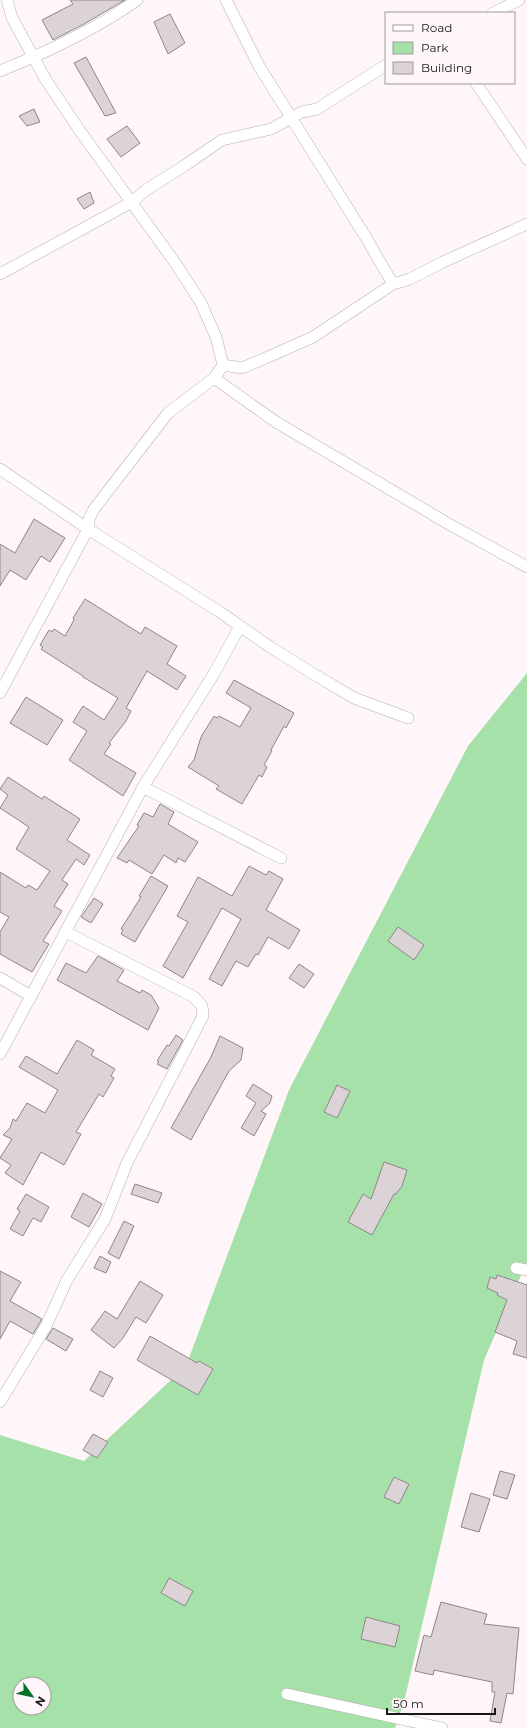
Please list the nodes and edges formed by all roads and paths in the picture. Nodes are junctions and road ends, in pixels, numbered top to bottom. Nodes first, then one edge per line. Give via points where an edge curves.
1 (7, 0) edge
2 (136, 0) edge
3 (226, 0) edge
4 (519, 0) edge
5 (495, 12) edge
6 (33, 58) junction
7 (385, 66) edge
8 (0, 71) edge
9 (477, 84) edge
10 (293, 117) junction
11 (527, 159) edge
12 (132, 202) junction
13 (527, 224) edge
14 (0, 274) edge
15 (393, 284) junction
16 (223, 365) junction
17 (214, 378) junction
18 (0, 469) edge
19 (88, 530) junction
20 (527, 567) edge
21 (240, 626) junction
22 (0, 693) edge
23 (408, 718) dead end
24 (143, 788) junction
25 (281, 858) dead end
26 (66, 932) junction
27 (0, 978) edge
28 (31, 996) junction
29 (0, 1054) edge
30 (0, 1402) edge
31 (287, 1694) dead end
32 (442, 1728) edge

1 - 6 street via 12,18
2 - 6 street via 114,16
3 - 10 street via 259,66
4 - 5 street
6 - 8 street
6 - 12 street
7 - 10 street via 318,109 302,112
9 - 11 street
10 - 12 street via 271,129 222,140
10 - 15 street
12 - 14 street
12 - 16 street via 201,303 216,337
13 - 15 street via 410,279
15 - 16 street via 313,337 242,368
16 - 17 street
17 - 19 street via 168,413 94,509 89,519
17 - 20 street via 276,422
18 - 19 street
19 - 21 street
19 - 22 street
21 - 23 street via 354,698
21 - 24 street via 215,672
24 - 25 street
24 - 26 street
26 - 28 street
26 - 30 street via 194,997 202,1006 203,1016 127,1164 105,1219 67,1280 46,1326
27 - 28 street
28 - 29 street
31 - 32 street

